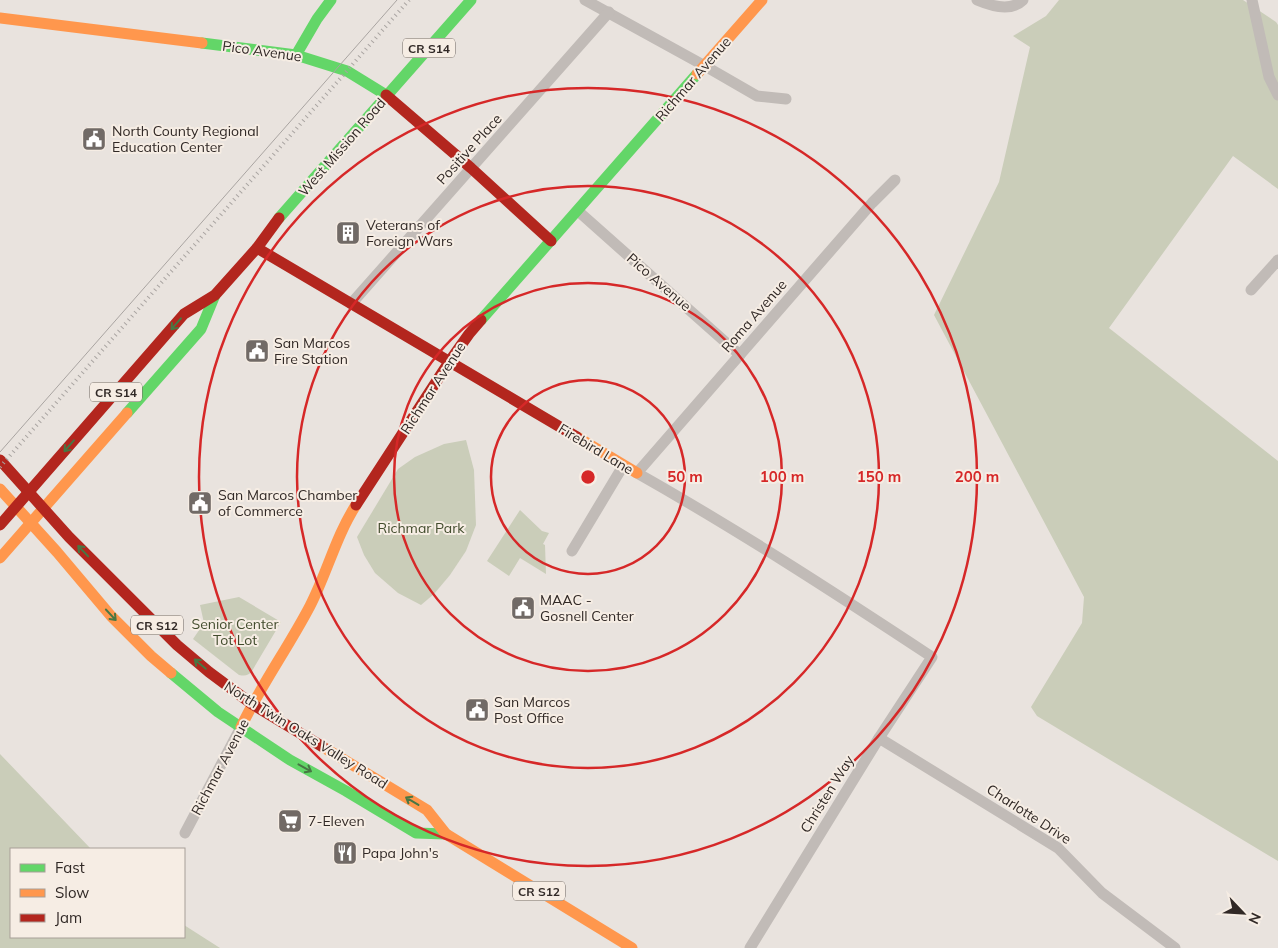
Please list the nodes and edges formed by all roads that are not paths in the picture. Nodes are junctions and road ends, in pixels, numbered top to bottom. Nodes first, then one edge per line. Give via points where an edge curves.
1 (331, 0) edge
2 (471, 0) edge
3 (585, 0) edge
4 (762, 0) edge
5 (978, 0) edge
6 (1023, 0) edge
7 (1252, 0) edge
8 (609, 12) junction
9 (0, 18) edge
10 (296, 55) junction
11 (705, 66) junction
12 (387, 95) junction
13 (1278, 95) edge
14 (786, 99) dead end
15 (471, 168) junction
16 (895, 180) dead end
17 (578, 211) junction
18 (551, 241) junction
19 (256, 248) junction
20 (1278, 260) edge
21 (1251, 290) dead end
22 (215, 295) junction
23 (350, 304) junction
24 (740, 355) junction
25 (449, 362) junction
26 (0, 460) edge
27 (622, 466) junction
28 (637, 473) junction
29 (0, 489) edge
30 (0, 525) edge
31 (572, 551) dead end
32 (0, 558) edge
33 (932, 657) joint
34 (252, 704) junction
35 (240, 727) junction
36 (879, 738) junction
37 (185, 833) dead end
38 (446, 834) junction
39 (632, 948) edge
40 (750, 948) edge
41 (1175, 948) edge

1 - 10 main road
2 - 12 main road, West Mission Road / CR S14
3 - 8 street
4 - 11 main road, Richmar Avenue
5 - 6 street via 1006,7
7 - 13 street via 1269,77
8 - 11 street
8 - 15 street, Positive Place
9 - 10 main road, Pico Avenue
10 - 12 main road, Pico Avenue via 347,71
11 - 14 street via 757,96
11 - 17 main road, Richmar Avenue
12 - 15 main road, Pico Avenue
12 - 19 main road, West Mission Road / CR S14
15 - 18 main road, Pico Avenue
15 - 23 street, Positive Place
16 - 24 street, Roma Avenue
17 - 18 main road, Richmar Avenue
17 - 24 street, Pico Avenue
18 - 25 main road, Richmar Avenue via 469,334
19 - 22 main road, West Mission Road / CR S14
19 - 23 main road, Firebird Lane
20 - 21 street
22 -> 30 main road, West Mission Road / CR S14 via 184,314
22 - 32 main road, West Mission Road / CR S14 via 200,329
23 - 25 main road, Firebird Lane
24 - 28 street, Roma Avenue
25 - 27 main road, Firebird Lane
25 - 34 main road, Richmar Avenue via 347,519 310,606
34 -> 26 main road, North Twin Oaks Valley Road / CR S12 via 177,645 69,537
27 - 28 main road, Firebird Lane
27 - 31 street
28 - 33 street, Firebird Lane via 776,556
29 -> 35 main road, North Twin Oaks Valley Road / CR S12 via 111,616 151,656 192,692
33 - 36 street, Christen Way
34 - 35 main road, Richmar Avenue
38 -> 34 main road, North Twin Oaks Valley Road / CR S12 via 428,810
35 - 37 street, Richmar Avenue
35 -> 38 main road, North Twin Oaks Valley Road / CR S12 via 416,833
36 - 40 street, Christen Way
36 - 41 street, Charlotte Drive via 1058,848 1102,893
38 - 39 main road, North Twin Oaks Valley Road / CR S12

